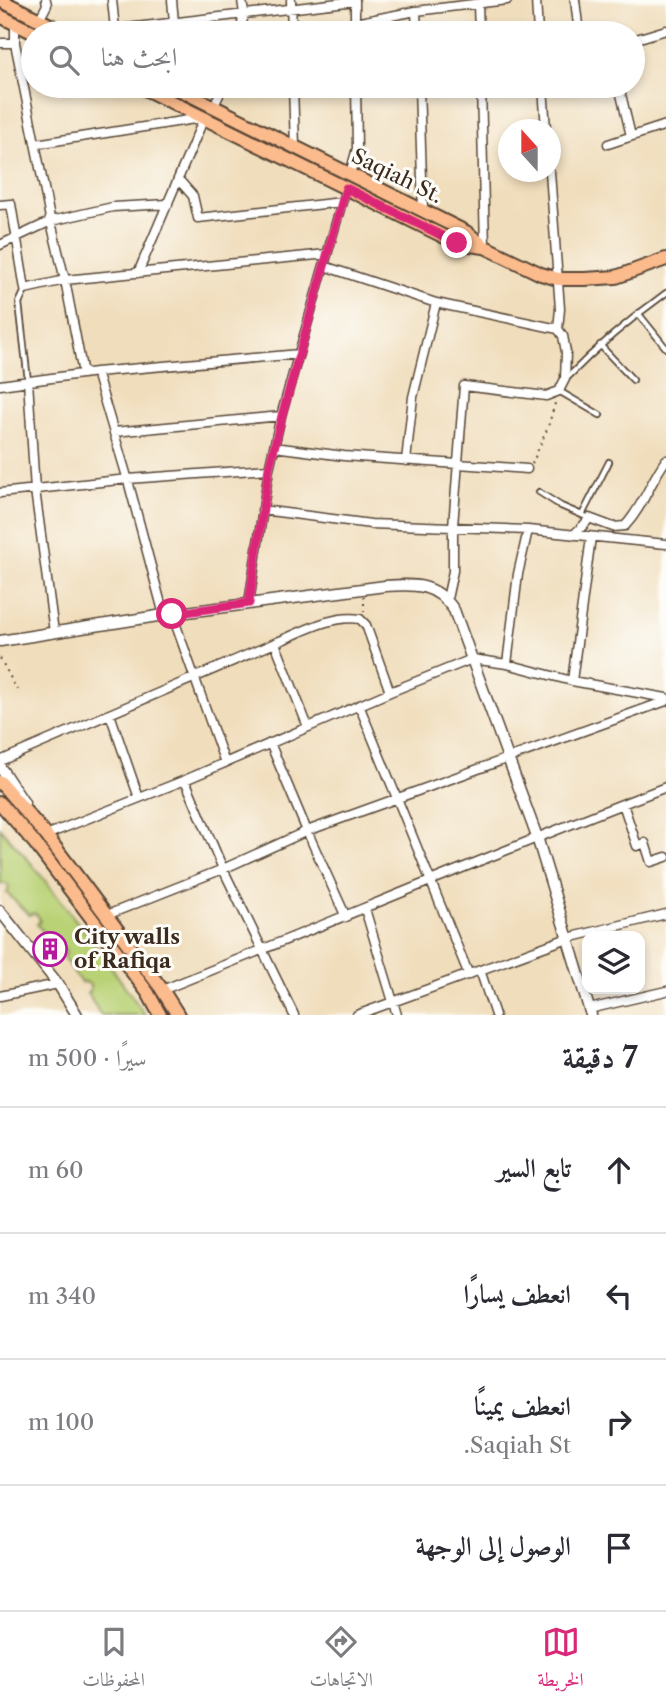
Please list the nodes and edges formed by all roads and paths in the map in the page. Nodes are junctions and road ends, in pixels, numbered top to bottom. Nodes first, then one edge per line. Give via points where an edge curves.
1 (0, 0) edge
2 (46, 0) edge
3 (112, 0) edge
4 (172, 0) edge
5 (242, 0) edge
6 (355, 0) edge
7 (499, 0) edge
8 (507, 0) edge
9 (536, 0) edge
10 (575, 0) edge
11 (291, 4) edge
12 (478, 4) junction
13 (416, 11) junction
14 (244, 14) junction
15 (0, 16) edge
16 (39, 20) joint
17 (114, 21) edge
18 (174, 21) edge
19 (183, 21) edge
20 (243, 21) edge
21 (355, 21) edge
22 (365, 21) edge
23 (416, 21) edge
24 (479, 21) edge
25 (537, 21) edge
26 (578, 21) edge
27 (15, 24) junction
28 (21, 27) edge
29 (666, 30) edge
30 (645, 36) edge
31 (0, 43) edge
32 (15, 43) junction
33 (21, 72) edge
34 (26, 98) edge
35 (163, 98) edge
36 (198, 98) edge
37 (218, 98) edge
38 (293, 98) edge
39 (356, 98) edge
40 (419, 98) edge
41 (481, 98) edge
42 (543, 98) edge
43 (622, 98) edge
44 (214, 106) junction
45 (204, 118) junction
46 (545, 119) edge
47 (666, 125) edge
48 (631, 136) junction
49 (36, 144) junction
50 (608, 144) dead end
51 (295, 147) junction
52 (350, 174) junction
53 (178, 179) junction
54 (551, 182) edge
55 (346, 188) junction
56 (342, 202) junction
57 (167, 204) junction
58 (0, 205) edge
59 (423, 210) junction
60 (51, 221) junction
61 (17, 237) junction
62 (0, 245) edge
63 (485, 247) junction
64 (327, 254) junction
65 (666, 259) edge
66 (324, 266) junction
67 (138, 273) junction
68 (558, 279) junction
69 (65, 281) junction
70 (25, 289) junction
71 (666, 293) edge
72 (436, 303) junction
73 (638, 313) junction
74 (558, 330) junction
75 (600, 345) junction
76 (666, 348) edge
77 (299, 354) junction
78 (96, 372) junction
79 (83, 373) junction
80 (565, 379) junction
81 (634, 380) dead end
82 (28, 381) junction
83 (0, 385) edge
84 (559, 391) junction
85 (600, 415) dead end
86 (282, 416) junction
87 (114, 432) junction
88 (274, 447) junction
89 (666, 460) edge
90 (406, 461) junction
91 (609, 462) dead end
92 (458, 465) junction
93 (269, 468) junction
94 (527, 469) joint
95 (128, 479) junction
96 (35, 490) junction
97 (538, 492) dead end
98 (0, 494) edge
99 (262, 510) junction
100 (586, 516) junction
101 (453, 526) junction
102 (528, 530) junction
103 (574, 535) junction
104 (591, 537) junction
105 (666, 544) edge
106 (364, 588) junction
107 (447, 599) junction
108 (249, 603) junction
109 (168, 615) junction
110 (360, 619) junction
111 (54, 632) junction
112 (0, 641) edge
113 (275, 643) junction
114 (0, 658) edge
115 (472, 659) junction
116 (507, 664) junction
117 (194, 678) junction
118 (572, 681) junction
119 (17, 690) dead end
120 (390, 692) junction
121 (666, 700) edge
122 (359, 705) junction
123 (110, 713) junction
124 (308, 727) junction
125 (270, 743) junction
126 (508, 757) junction
127 (0, 761) edge
128 (225, 763) junction
129 (0, 767) edge
130 (185, 780) junction
131 (0, 782) edge
132 (666, 787) edge
133 (139, 798) junction
134 (397, 798) junction
135 (0, 803) edge
136 (623, 804) junction
137 (307, 831) junction
138 (46, 835) junction
139 (537, 836) junction
140 (666, 857) edge
141 (223, 869) junction
142 (430, 881) junction
143 (365, 909) junction
144 (666, 914) edge
145 (107, 915) junction
146 (2, 916) edge
147 (346, 917) junction
148 (568, 938) junction
149 (262, 950) junction
150 (480, 970) junction
151 (469, 975) junction
152 (58, 985) junction
153 (162, 990) junction
154 (666, 992) edge
155 (0, 996) edge
156 (393, 1002) junction
157 (590, 1012) edge
158 (77, 1015) edge
159 (160, 1015) edge
160 (178, 1015) edge
161 (294, 1015) edge
162 (356, 1015) edge
163 (397, 1015) edge
164 (495, 1015) edge

1 - 16 main road
2 - 16 street
3 - 17 street
4 - 18 street
5 - 14 street
6 - 11 street
6 - 21 street
7 - 8 street
7 - 12 street
9 - 25 street
10 - 26 street
11 - 14 street
12 - 13 street
12 - 24 street
13 - 22 street
13 - 23 street
14 - 19 street
14 - 20 street
15 - 27 main road
27 - 28 main road
27 - 32 street
29 - 30 street
31 - 32 street
32 - 33 street
34 - 49 street
35 - 45 main road, Saqiah St.
36 - 44 main road, Saqiah St.
37 - 44 street
38 - 51 street
39 - 52 street via 357,148
40 - 59 street
41 - 63 street
42 - 46 street
43 - 48 street
44 - 51 main road, Saqiah St.
45 - 49 street
45 - 53 street
45 - 55 main road, Saqiah St.
47 - 48 street
48 - 50 street
49 - 60 street
51 - 52 main road, Saqiah St.
52 - 59 main road, Saqiah St.
53 - 56 street via 193,196 198,218
53 - 57 street
54 - 68 street
55 - 56 street
55 - 63 main road, Saqiah St. via 457,243
56 - 64 street
57 - 60 street via 113,207
57 - 67 street
58 - 61 street via 11,204
59 - 63 main road, Saqiah St.
60 - 61 street
60 - 69 street
61 - 62 street
61 - 70 street
63 - 68 main road
64 - 66 street
64 - 67 street
65 - 68 main road via 617,277
66 - 72 street
66 - 77 street
67 - 69 street
68 - 74 street
69 - 70 street
69 - 79 street
70 - 82 lane via 19,303
71 - 73 lane
72 - 74 street
72 - 90 street via 413,397
73 - 75 lane
73 - 76 lane
74 - 80 street via 566,352
75 - 80 lane
75 - 81 lane
77 - 78 street
77 - 86 street
78 - 79 street
78 - 87 street
79 - 82 street
80 - 84 street
82 - 83 street
82 - 96 street
84 - 85 lane
84 - 92 street via 545,396 464,386
84 - 94 path via 534,462
86 - 87 street
86 - 88 street
87 - 95 street
88 - 90 street
88 - 93 street
89 - 100 street via 625,526 612,527
90 - 92 street
91 - 100 lane
92 - 94 street
92 - 101 street
93 - 95 street
93 - 99 street
95 - 96 street
95 - 109 street
96 - 98 street
96 - 111 street
97 - 100 lane
99 - 101 street via 370,524
99 - 108 street
100 - 103 street via 585,526
101 - 102 street
101 - 107 street via 453,571
102 - 103 street
102 - 116 street
103 - 104 street
104 - 105 street
104 - 118 street
106 - 107 street via 420,585
106 - 108 street
106 - 110 path
107 - 115 street
108 - 109 street
109 - 111 street
109 - 117 street
110 - 113 street via 329,622
110 - 120 street
111 - 112 street
113 - 117 street
113 - 124 street
114 - 119 path
115 - 116 street
115 - 120 street
115 - 126 street
116 - 118 street
117 - 123 street
117 - 128 street
118 - 121 street
120 - 122 street
121 - 126 street
122 - 124 street
122 - 134 street
123 - 127 street
123 - 133 street
124 - 125 street
125 - 128 street
125 - 137 street
126 - 134 street
126 - 139 street
128 - 130 street
129 - 138 street
130 - 133 street
130 - 141 street
131 - 138 main road
132 - 136 street
133 - 138 street
134 - 137 street
134 - 142 street
135 - 159 main road via 148,993
136 - 139 street
136 - 140 street via 637,846 645,843 651,862
137 - 141 street
137 - 147 street
138 - 145 main road
139 - 142 street
139 - 148 street
141 - 145 street
141 - 149 street
142 - 143 street
142 - 151 street
143 - 147 street
143 - 156 street
144 - 148 street
145 - 153 main road
146 - 152 street
147 - 149 street
148 - 150 street
148 - 157 street
149 - 153 street
149 - 161 street
150 - 151 street
150 - 164 street
151 - 156 street
152 - 155 street
152 - 158 street
153 - 160 main road
154 - 157 street
156 - 162 street
156 - 163 street

